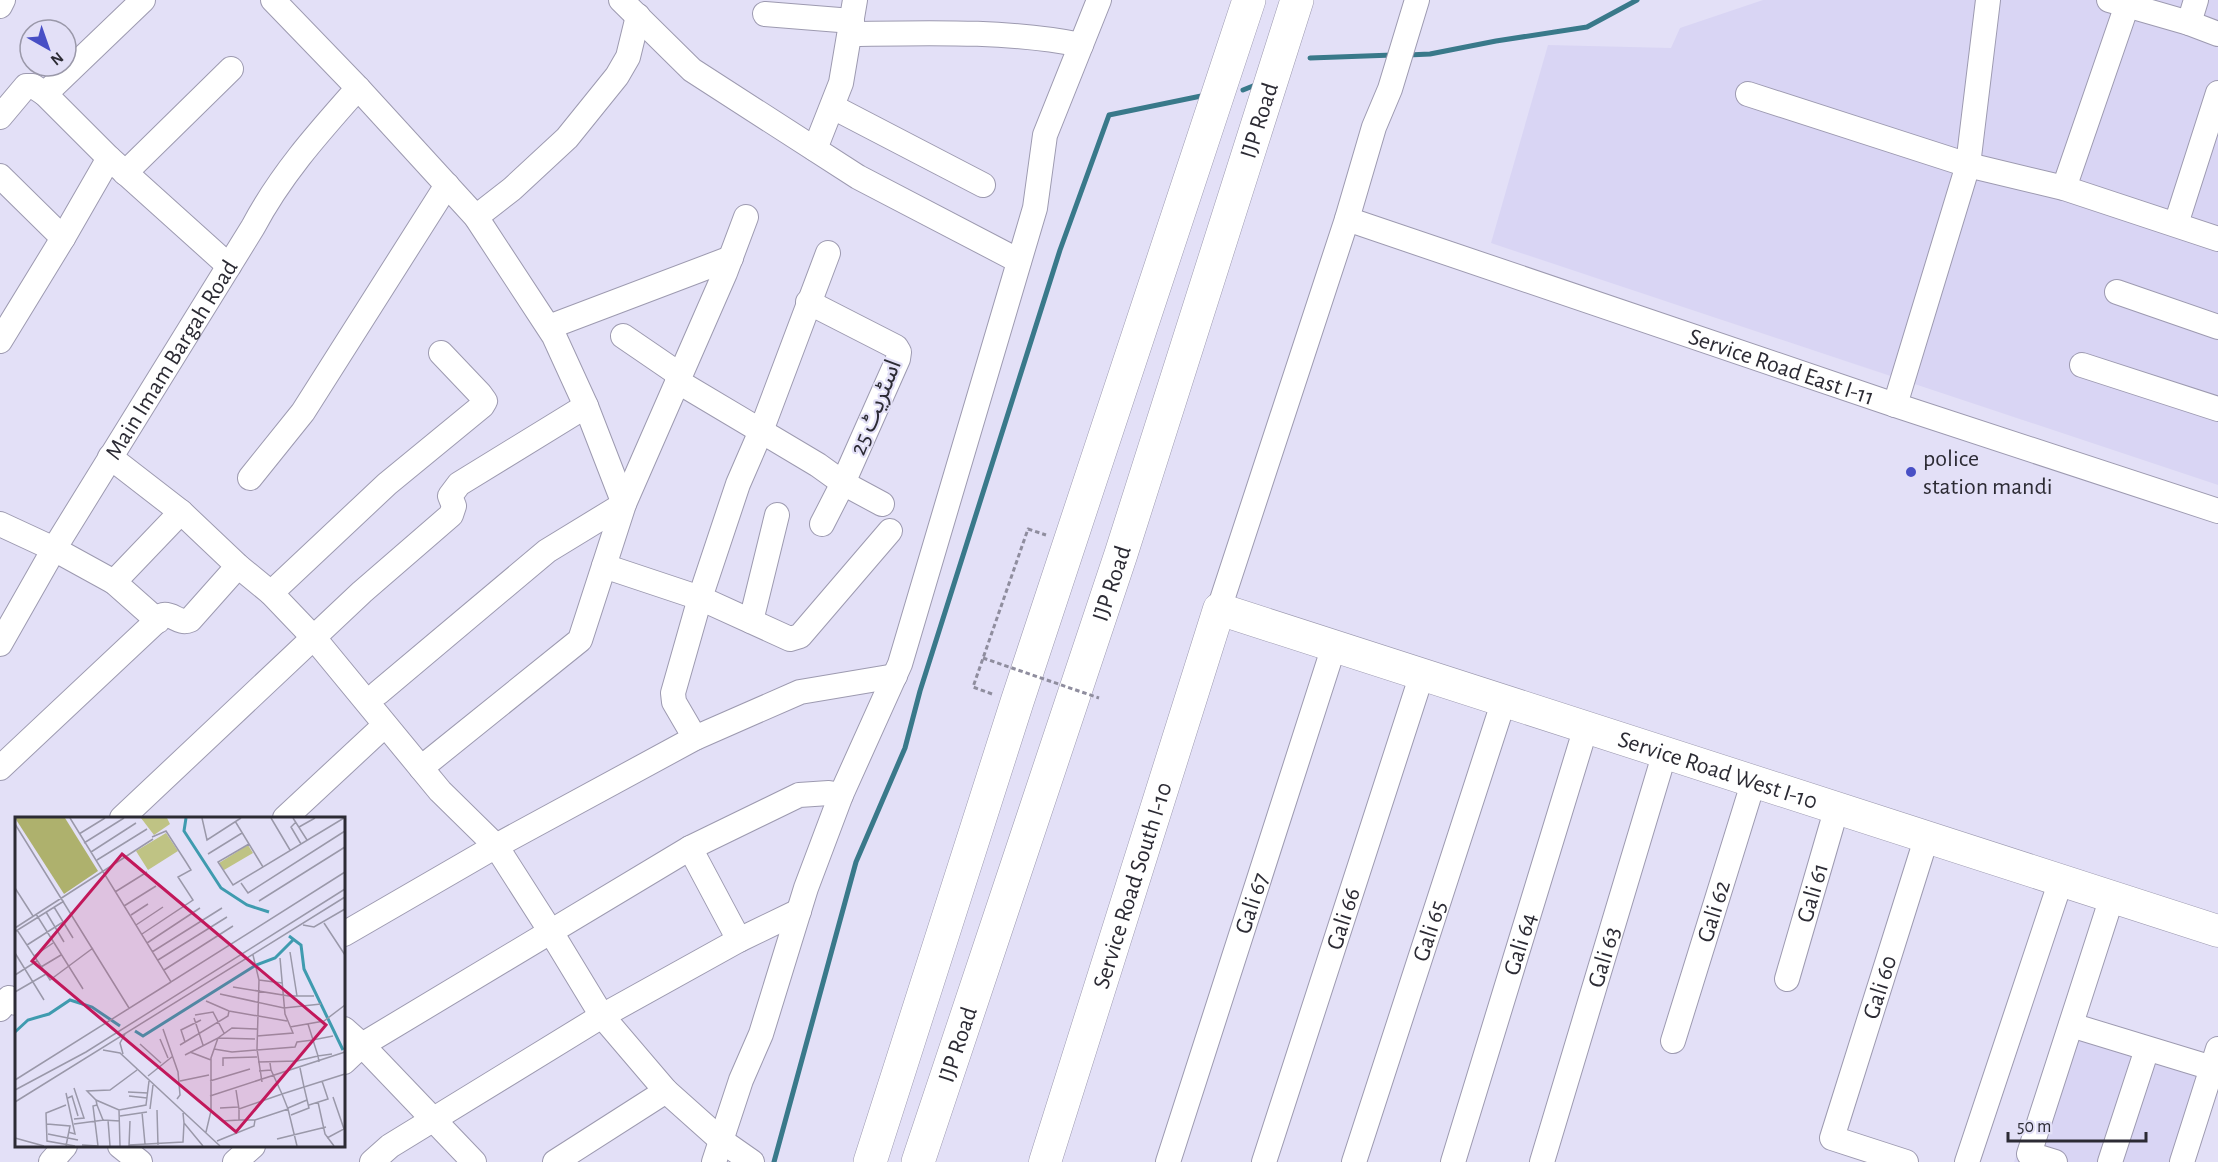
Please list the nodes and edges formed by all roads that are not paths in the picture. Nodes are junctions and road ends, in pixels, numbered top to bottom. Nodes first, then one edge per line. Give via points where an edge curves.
1 (3, 0) edge
2 (143, 0) edge
3 (273, 0) edge
4 (1099, 0) edge
5 (1233, 0) edge
6 (1249, 0) edge
7 (1297, 0) edge
8 (1417, 0) edge
9 (1988, 0) edge
10 (2196, 0) edge
11 (2118, 3) edge
12 (0, 6) edge
13 (629, 8) edge
14 (765, 14) dead end
15 (852, 18) edge
16 (2189, 23) junction
17 (2218, 34) edge
18 (1238, 36) junction
19 (1082, 45) junction
20 (231, 69) dead end
21 (358, 88) junction
22 (2218, 93) edge
23 (45, 94) junction
24 (1748, 94) dead end
25 (833, 107) junction
26 (0, 117) edge
27 (815, 149) junction
28 (117, 165) junction
29 (1968, 165) junction
30 (0, 176) edge
31 (447, 185) junction
32 (983, 185) dead end
33 (2064, 188) junction
34 (476, 217) junction
35 (746, 217) dead end
36 (1347, 219) junction
37 (2176, 224) junction
38 (63, 238) junction
39 (2218, 239) edge
40 (828, 254) dead end
41 (731, 258) junction
42 (1019, 261) junction
43 (229, 266) junction
44 (2117, 292) dead end
45 (808, 302) junction
46 (549, 327) junction
47 (2218, 327) edge
48 (623, 336) dead end
49 (0, 341) edge
50 (441, 353) dead end
51 (2082, 365) dead end
52 (678, 378) junction
53 (1895, 405) junction
54 (586, 406) junction
55 (2218, 410) edge
56 (761, 431) junction
57 (110, 457) junction
58 (250, 478) dead end
59 (843, 483) junction
60 (624, 504) junction
61 (882, 504) dead end
62 (2218, 511) edge
63 (181, 512) junction
64 (777, 515) dead end
65 (0, 524) edge
66 (822, 524) dead end
67 (890, 531) dead end
68 (54, 549) junction
69 (237, 566) junction
70 (604, 566) junction
71 (114, 582) junction
72 (271, 593) junction
73 (699, 598) junction
74 (1219, 609) junction
75 (158, 621) junction
76 (751, 621) junction
77 (314, 638) junction
78 (0, 644) edge
79 (1334, 646) junction
80 (1422, 674) junction
81 (895, 676) junction
82 (378, 693) dead end
83 (1504, 700) junction
84 (385, 725) junction
85 (1587, 727) junction
86 (695, 738) junction
87 (1665, 752) junction
88 (0, 768) edge
89 (421, 768) junction
90 (1754, 780) junction
91 (841, 795) junction
92 (1837, 807) junction
93 (124, 817) edge
94 (287, 817) edge
95 (1927, 836) junction
96 (496, 846) junction
97 (690, 848) junction
98 (2061, 880) junction
99 (2112, 897) junction
100 (799, 911) junction
101 (2218, 931) edge
102 (551, 932) junction
103 (345, 933) edge
104 (739, 940) junction
105 (1787, 979) dead end
106 (602, 1016) junction
107 (2071, 1025) junction
108 (345, 1030) edge
109 (1673, 1041) dead end
110 (362, 1045) junction
111 (2147, 1049) junction
112 (2215, 1058) edge
113 (345, 1061) edge
114 (666, 1091) junction
115 (434, 1120) junction
116 (64, 1147) edge
117 (121, 1147) edge
118 (252, 1147) edge
119 (718, 1151) edge
120 (51, 1162) edge
121 (140, 1162) edge
122 (235, 1162) edge
123 (372, 1162) edge
124 (474, 1162) edge
125 (555, 1162) edge
126 (752, 1162) edge
127 (870, 1162) edge
128 (918, 1162) edge
129 (1046, 1162) edge
130 (1168, 1162) edge
131 (1264, 1162) edge
132 (1354, 1162) edge
133 (1453, 1162) edge
134 (1542, 1162) edge
135 (1906, 1162) edge
136 (1967, 1162) edge
137 (2055, 1162) edge
138 (2110, 1162) edge
139 (2182, 1162) edge

1 - 12 street
2 - 23 street
3 - 21 street
4 - 19 street
5 - 18 main road
6 - 18 highway, IJP Road
7 - 128 highway, IJP Road via 1121,554
8 - 36 street
9 - 29 street
10 - 16 street
11 - 16 street
11 - 33 street
13 - 27 street via 692,70
13 - 34 street via 628,57 617,76 567,138
14 - 15 street
15 - 19 street
15 - 25 street via 842,83
16 - 17 street
18 - 127 highway, IJP Road via 1017,702
19 - 42 street via 1045,135 1035,208
20 - 28 street
21 - 31 street
21 - 43 street, Main Imam Bargah Road via 289,169
22 - 37 street
23 - 26 street via 26,86
23 - 28 street
24 - 29 street
25 - 27 street
25 - 32 street
27 - 42 street via 858,177
28 - 38 street
28 - 43 street
29 - 33 street
29 - 53 street
30 - 38 street
31 - 34 street
31 - 58 street via 303,412
33 - 37 street
34 - 46 street
35 - 41 street
36 - 53 street, Service Road East I-11
36 - 74 street
37 - 39 street
38 - 49 street
40 - 45 street
41 - 46 street
41 - 52 street
42 - 81 street
43 - 57 street, Main Imam Bargah Road
44 - 47 street
45 - 56 street
45 - 59 street, اسٹریٹ 25 via 896,346 899,352
46 - 54 street
48 - 52 street
50 - 72 street via 480,394 482,406 387,484
51 - 55 street
52 - 56 street
52 - 60 street
53 - 62 street, Service Road East I-11
54 - 60 street
54 - 77 street via 459,484 450,496 454,506 450,515
56 - 59 street
56 - 73 street via 738,484
57 - 63 street
57 - 68 street, Main Imam Bargah Road
59 - 61 street
59 - 66 street, اسٹریٹ 25
60 - 70 street
60 - 82 street via 547,551
63 - 69 street
63 - 71 street
64 - 76 street
65 - 68 street
67 - 76 street via 800,636 790,639
68 - 71 street
68 - 78 street, Main Imam Bargah Road
69 - 72 street
69 - 75 street via 190,620 182,622 165,614
70 - 73 street
70 - 89 street via 580,640
71 - 75 street
72 - 77 street
73 - 76 street
73 - 86 street via 673,693 674,702
74 - 79 main road, Service Road West I-10
74 - 129 main road, Service Road South I-10
75 - 88 street
77 - 84 street
77 - 93 street
79 - 80 main road, Service Road West I-10
79 - 130 street, Gali 67
80 - 83 main road, Service Road West I-10
80 - 131 street, Gali 66
81 - 86 street via 800,692
81 - 91 street
83 - 85 main road, Service Road West I-10
83 - 132 street, Gali 65
84 - 89 street
84 - 94 street
85 - 87 main road, Service Road West I-10
85 - 133 street, Gali 64
86 - 96 street
87 - 90 main road, Service Road West I-10
87 - 134 street, Gali 63
89 - 96 street
90 - 92 main road, Service Road West I-10
90 - 109 street, Gali 62
91 - 97 street via 799,795
91 - 100 street
92 - 95 main road, Service Road West I-10
92 - 105 street, Gali 61
95 - 98 main road, Service Road West I-10
95 - 135 street, Gali 60 via 1832,1138
96 - 102 street
96 - 103 street
97 - 102 street
97 - 104 street
98 - 99 main road, Service Road West I-10
98 - 136 street
99 - 101 main road, Service Road West I-10
99 - 107 street
100 - 104 street
100 - 119 street via 761,1034
102 - 106 street
102 - 110 street
104 - 106 street
106 - 114 street
106 - 115 street
107 - 111 street
107 - 137 street via 2029,1154
108 - 110 street
110 - 113 street
110 - 115 street
111 - 112 street
111 - 138 street
112 - 139 street
114 - 119 street
114 - 125 street
115 - 123 street via 390,1146
115 - 124 street
116 - 120 street
117 - 121 street
118 - 122 street
119 - 126 street

